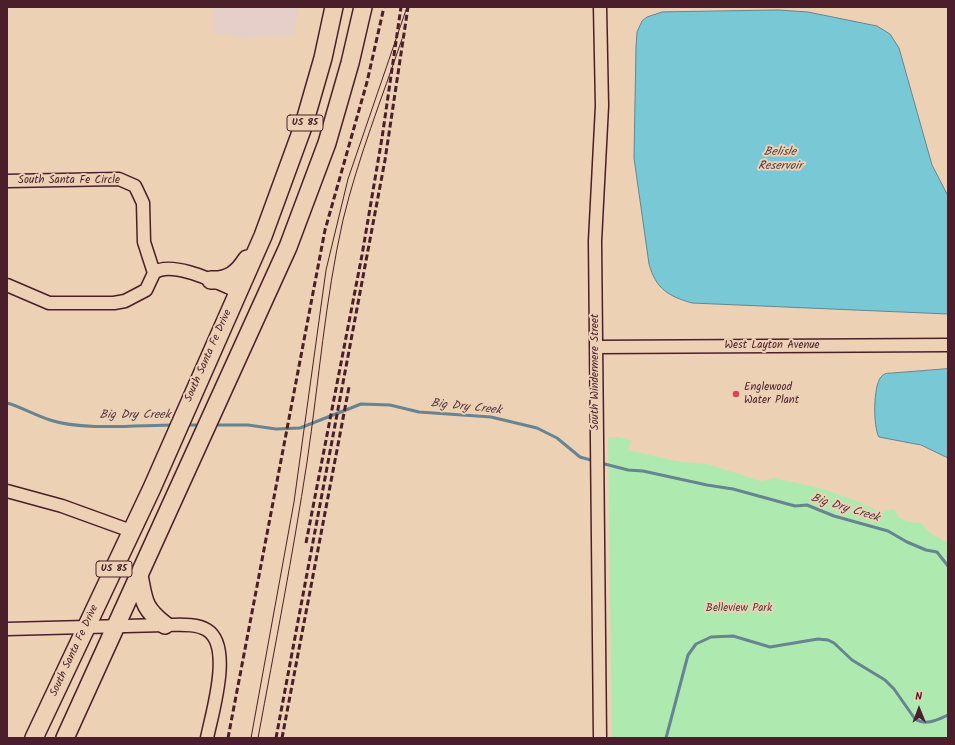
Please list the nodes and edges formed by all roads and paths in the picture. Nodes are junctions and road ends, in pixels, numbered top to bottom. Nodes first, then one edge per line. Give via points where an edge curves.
1 (334, 7) edge
2 (363, 7) edge
3 (600, 7) edge
4 (7, 181) edge
5 (263, 236) junction
6 (154, 274) junction
7 (211, 280) junction
8 (7, 285) edge
9 (239, 292) junction
10 (220, 332) junction
11 (948, 345) edge
12 (596, 347) junction
13 (7, 491) edge
14 (131, 531) junction
15 (139, 575) junction
16 (116, 625) junction
17 (165, 625) junction
18 (88, 626) junction
19 (7, 629) edge
20 (34, 736) edge
21 (65, 738) edge
22 (207, 738) edge
23 (600, 738) edge

1 - 5 highway, South Santa Fe Drive / US 85 via 323,58 304,124
2 - 15 highway, US 85 via 340,100 309,195 220,401
3 - 12 street, South Windermere Street via 602,106 596,224
4 - 6 street, South Santa Fe Circle via 119,179 135,186 143,203 144,242
5 - 7 highway via 235,274 227,279
5 - 9 highway, South Santa Fe Drive / US 85
6 - 7 street via 173,269
6 - 8 street via 146,290 125,301 114,303 49,303
7 - 9 street
7 - 10 highway via 220,288 224,300
9 - 10 highway, South Santa Fe Drive / US 85
10 - 14 highway, South Santa Fe Drive / US 85
11 - 12 street, West Layton Avenue
12 - 23 street, South Windermere Street
13 - 14 street via 62,506
14 - 18 highway, South Santa Fe Drive / US 85
15 - 16 highway, US 85
15 - 17 highway via 144,601 151,614
16 - 17 street
16 - 18 street
16 - 21 highway, US 85
17 - 22 street via 192,625 208,630 219,644 221,662
18 - 19 street
18 - 20 highway, South Santa Fe Drive / US 85

